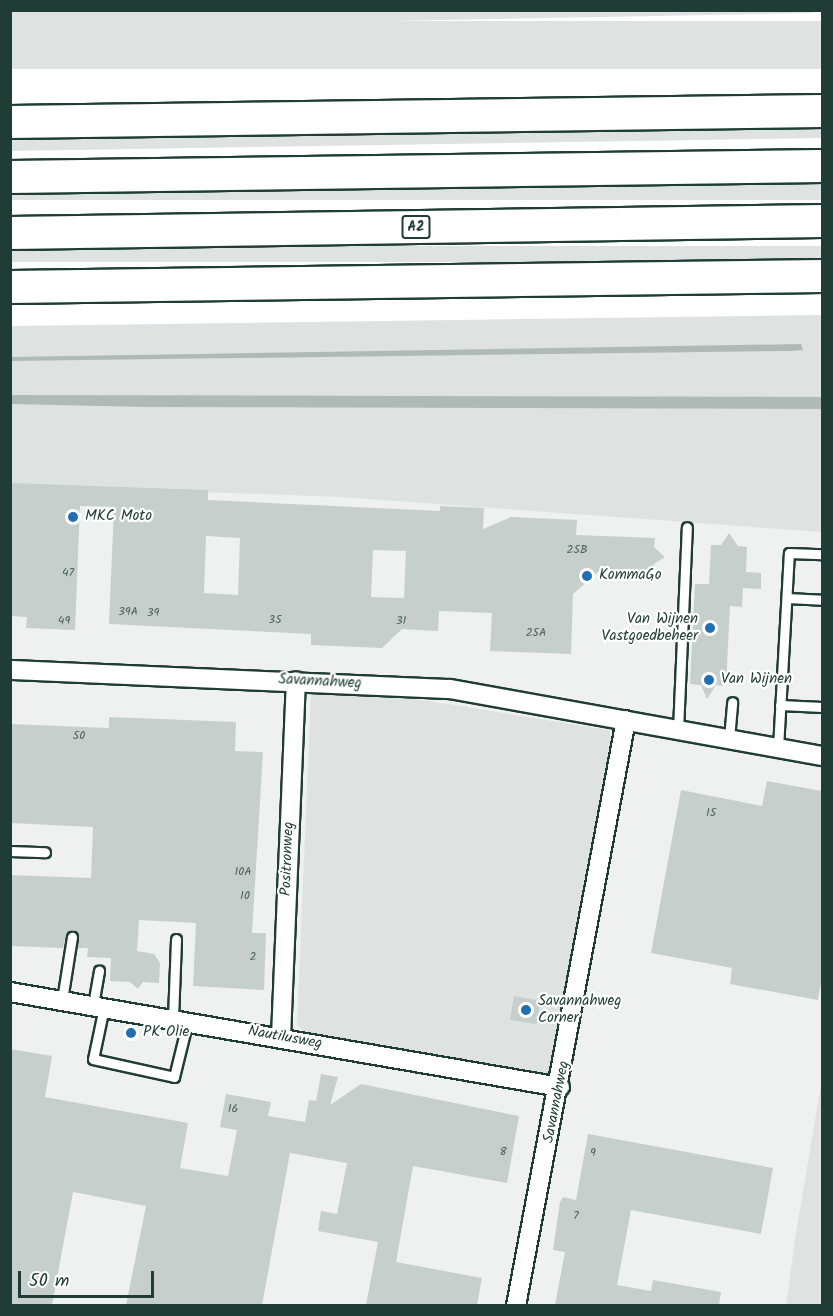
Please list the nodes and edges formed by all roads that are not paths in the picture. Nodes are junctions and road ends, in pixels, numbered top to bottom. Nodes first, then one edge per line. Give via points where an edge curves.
1 (822, 111) edge
2 (10, 122) edge
3 (822, 166) edge
4 (10, 177) edge
5 (822, 221) edge
6 (10, 233) edge
7 (822, 276) edge
8 (10, 288) edge
9 (687, 527) dead end
10 (822, 554) edge
11 (787, 598) junction
12 (822, 600) edge
13 (10, 670) edge
14 (296, 681) junction
15 (732, 702) dead end
16 (780, 705) junction
17 (822, 707) edge
18 (626, 720) junction
19 (678, 730) junction
20 (729, 739) junction
21 (778, 748) junction
22 (822, 756) edge
23 (10, 851) edge
24 (45, 852) dead end
25 (72, 937) dead end
26 (176, 939) dead end
27 (99, 971) dead end
28 (10, 992) edge
29 (62, 1000) junction
30 (98, 1006) junction
31 (181, 1019) junction
32 (281, 1037) junction
33 (560, 1087) junction
34 (516, 1305) edge

1 - 2 highway
3 - 4 highway
5 - 6 highway, A2
7 - 8 highway
9 - 19 lane
10 - 11 lane via 789,553
11 - 12 lane
11 - 16 lane
13 - 14 street, Savannahweg
14 - 18 street, Savannahweg via 450,689
14 - 32 street, Positronweg
15 - 20 lane
16 - 17 lane
16 - 21 lane
18 - 19 street, Savannahweg
18 - 33 street, Savannahweg
19 - 20 street, Savannahweg
20 - 21 street, Savannahweg
21 - 22 street, Savannahweg
23 - 24 lane
25 - 29 lane
26 - 31 lane
27 - 30 lane
28 - 29 street, Nautilusweg
29 - 30 street, Nautilusweg
30 - 31 street, Nautilusweg
30 - 31 lane via 93,1059 174,1077
31 - 32 street, Nautilusweg
32 - 33 street, Nautilusweg
33 - 34 street, Savannahweg

